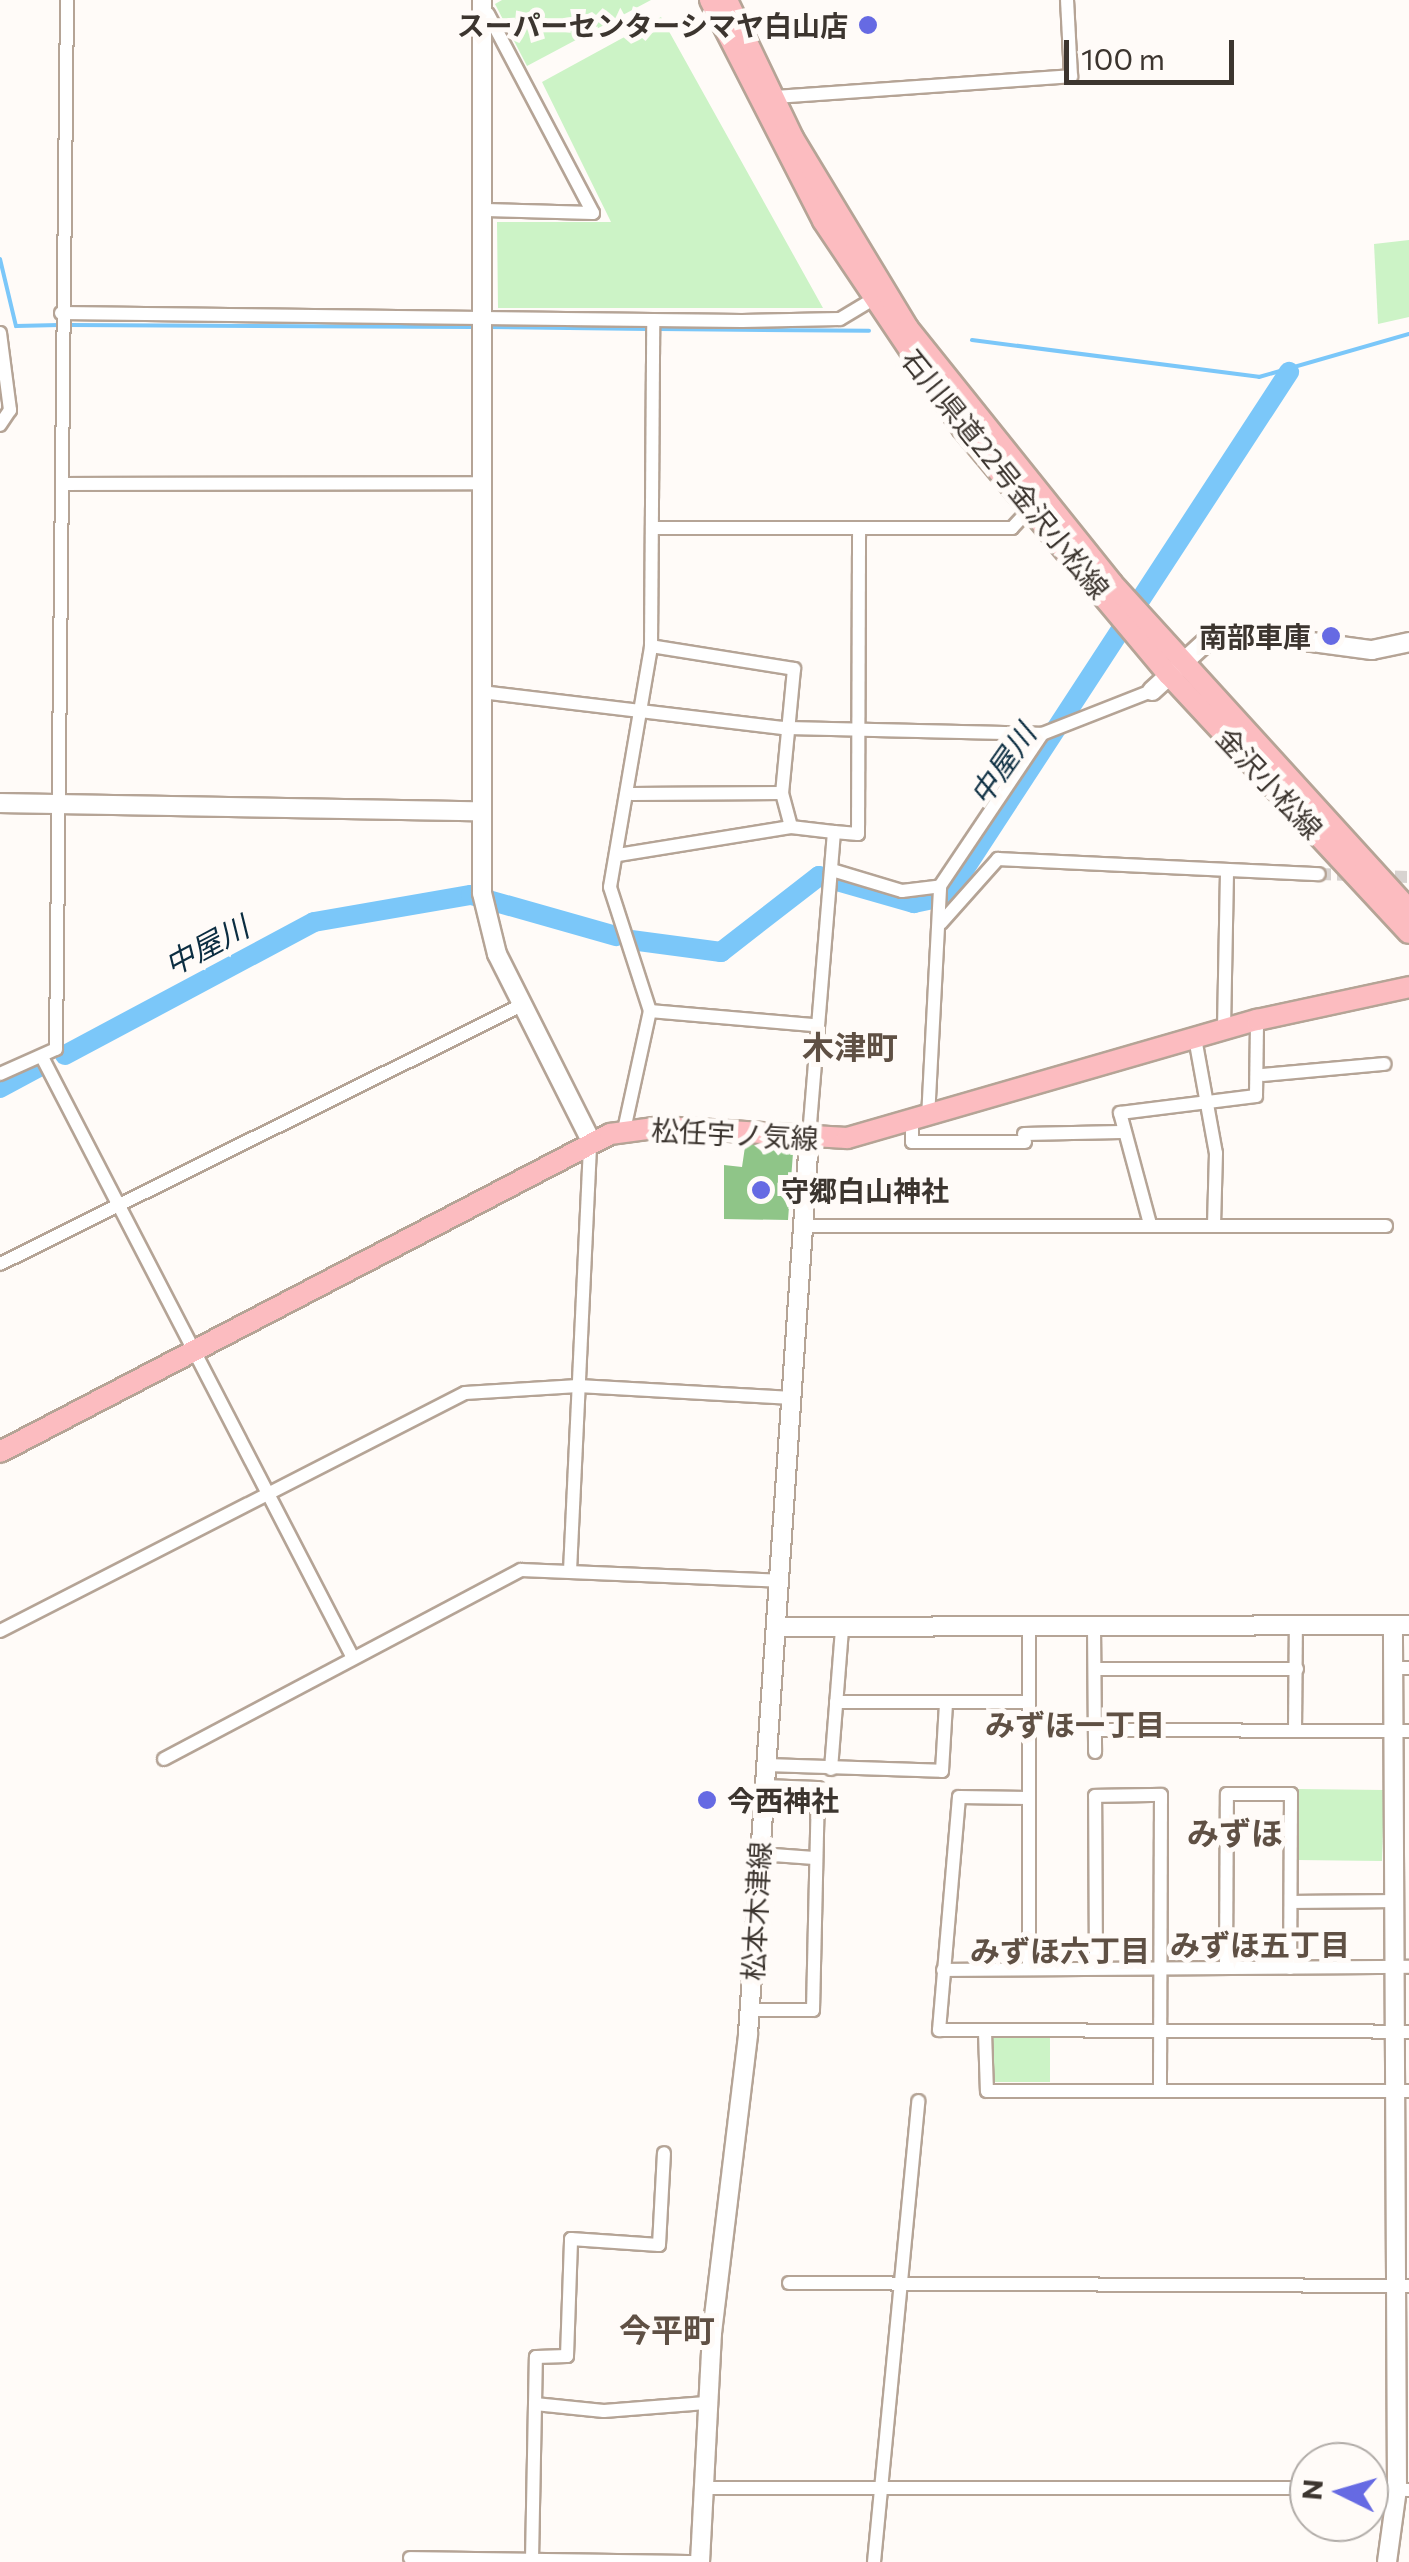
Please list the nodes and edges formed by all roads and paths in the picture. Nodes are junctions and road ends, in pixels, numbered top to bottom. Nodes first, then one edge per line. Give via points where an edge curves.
1 (67, 0) edge
2 (710, 0) edge
3 (727, 0) edge
4 (1067, 0) edge
5 (485, 7) edge
6 (774, 96) junction
7 (486, 210) junction
8 (872, 300) junction
9 (60, 321) junction
10 (484, 325) junction
11 (653, 326) junction
12 (0, 333) edge
13 (2, 361) edge
14 (0, 425) edge
15 (478, 483) junction
16 (62, 484) junction
17 (1030, 509) junction
18 (652, 528) junction
19 (859, 528) junction
20 (1122, 606) junction
21 (1139, 625) joint
22 (1409, 642) edge
23 (651, 646) junction
24 (1177, 668) junction
25 (1152, 691) joint
26 (481, 692) junction
27 (637, 707) junction
28 (857, 726) junction
29 (788, 727) junction
30 (1042, 734) junction
31 (632, 794) junction
32 (782, 794) junction
33 (0, 803) edge
34 (57, 804) junction
35 (479, 811) junction
36 (791, 827) junction
37 (834, 832) junction
38 (618, 855) junction
39 (1227, 870) junction
40 (1319, 874) tunnel mouth
41 (831, 877) junction
42 (940, 895) junction
43 (1409, 909) edge
44 (941, 924) junction
45 (1409, 932) edge
46 (1409, 987) edge
47 (522, 1004) junction
48 (650, 1011) junction
49 (1257, 1020) junction
50 (812, 1025) junction
51 (1224, 1029) junction
52 (1194, 1038) junction
53 (42, 1057) junction
54 (1384, 1064) dead end
55 (0, 1074) edge
56 (1263, 1075) junction
57 (1203, 1100) junction
58 (920, 1120) junction
59 (624, 1130) junction
60 (1122, 1132) junction
61 (809, 1140) junction
62 (591, 1142) junction
63 (118, 1203) junction
64 (1150, 1224) junction
65 (1214, 1224) junction
66 (808, 1226) junction
67 (1386, 1226) dead end
68 (0, 1264) edge
69 (194, 1349) junction
70 (578, 1386) junction
71 (793, 1398) junction
72 (0, 1452) edge
73 (274, 1497) junction
74 (570, 1571) junction
75 (780, 1580) junction
76 (1296, 1624) junction
77 (1401, 1625) edge
78 (777, 1626) junction
79 (1029, 1626) junction
80 (1094, 1627) junction
81 (842, 1628) junction
82 (0, 1631) edge
83 (353, 1658) junction
84 (1401, 1668) edge
85 (1095, 1669) junction
86 (1297, 1670) junction
87 (836, 1702) junction
88 (1029, 1702) junction
89 (946, 1703) junction
90 (1096, 1730) junction
91 (1295, 1730) junction
92 (1401, 1732) edge
93 (1095, 1752) dead end
94 (164, 1759) dead end
95 (765, 1764) junction
96 (831, 1769) junction
97 (763, 1786) junction
98 (1028, 1798) junction
99 (759, 1854) junction
100 (815, 1858) junction
101 (1394, 1901) junction
102 (1294, 1902) junction
103 (1401, 1967) edge
104 (1028, 1968) junction
105 (1096, 1968) junction
106 (1159, 1968) junction
107 (1226, 1968) junction
108 (1290, 1968) junction
109 (943, 1970) junction
110 (749, 2010) junction
111 (986, 2032) junction
112 (1161, 2032) junction
113 (1402, 2032) edge
114 (1160, 2090) junction
115 (1401, 2091) edge
116 (918, 2100) dead end
117 (664, 2153) dead end
118 (788, 2283) dead end
119 (899, 2286) junction
120 (1403, 2286) edge
121 (706, 2403) junction
122 (535, 2404) junction
123 (881, 2485) junction
124 (703, 2488) junction
125 (1289, 2488) edge
126 (1403, 2489) edge
127 (410, 2558) dead end
128 (436, 2560) edge
129 (532, 2560) edge
130 (502, 2561) edge
131 (700, 2562) edge
132 (874, 2562) edge
133 (1387, 2562) edge

1 - 9 street
2 - 8 main road, 石川県道22号金沢小松線 via 796,176
3 - 6 main road, 石川県道22号金沢小松線
4 - 6 street via 1070,76
5 - 7 street
5 - 7 street via 593,213
6 - 20 main road, 石川県道22号金沢小松線 via 908,328
7 - 10 street
8 - 11 street via 840,319
8 - 17 main road, 石川県道22号金沢小松線
9 - 10 street
9 - 16 street
10 - 11 street
10 - 15 street
11 - 18 street
12 - 13 street
13 - 14 street via 10,410
15 - 16 street
15 - 26 street
16 - 34 street
17 - 19 street via 1012,528
17 - 20 main road, 石川県道22号金沢小松線
18 - 19 street
18 - 23 street
19 - 28 street
20 - 21 main road, 石川県道22号金沢小松線
21 - 24 main road, 金沢小松線
22 - 24 street via 1372,650 1238,632 1210,638
23 - 27 street
23 - 29 street via 794,670
24 - 25 street
24 - 43 main road, 金沢小松線
24 - 45 main road, 金沢小松線
25 - 30 street via 1060,721
26 - 27 street
26 - 35 street
27 - 29 street
27 - 31 street
28 - 29 street
28 - 30 street
28 - 37 street via 858,834
29 - 32 street
30 - 42 street
31 - 32 street
31 - 38 street
32 - 36 street
33 - 34 street
34 - 35 street
34 - 53 street via 56,1048
35 - 47 street via 483,898
36 - 37 street
36 - 38 street
37 - 41 street
38 - 48 street via 610,887
39 - 40 street
39 - 44 street via 998,860
39 - 51 street
41 - 42 street
41 - 50 street
42 - 44 street
44 - 58 street
46 - 49 main road, 松任宇ノ気線
47 - 62 street
47 - 63 street
48 - 50 street
48 - 59 street
49 - 51 main road, 松任宇ノ気線
49 - 56 street
50 - 61 street
51 - 52 main road, 松任宇ノ気線
52 - 57 street
52 - 58 main road, 松任宇ノ気線
53 - 55 street
53 - 63 street
54 - 56 street
56 - 57 street via 1246,1101
57 - 60 street via 1129,1107 1120,1113
57 - 65 street via 1216,1153
58 - 60 street via 912,1142
58 - 61 main road, 松任宇ノ気線
59 - 61 main road, 松任宇ノ気線
59 - 62 main road, 松任宇ノ気線
60 - 64 street
61 - 66 street, 松本木津線
62 - 69 main road, 松任宇ノ気線
62 - 70 street
63 - 68 street
63 - 69 street
64 - 65 street
64 - 66 street
65 - 67 street
66 - 71 street, 松本木津線
69 - 72 main road, 松任宇ノ気線
69 - 73 street
70 - 71 street
70 - 73 street via 465,1393
70 - 74 street
71 - 75 street, 松本木津線
73 - 82 street
73 - 83 street
74 - 75 street
74 - 83 street via 521,1570
75 - 78 street, 松本木津線
76 - 77 street
76 - 80 street
76 - 86 street
77 - 84 street
78 - 81 street
78 - 95 street, 松本木津線
79 - 80 street
79 - 81 street
79 - 88 street
80 - 85 street
81 - 87 street
83 - 94 street
84 - 92 street
85 - 86 street
85 - 90 street
86 - 91 street
87 - 89 street
87 - 96 street
88 - 89 street
88 - 98 street
89 - 96 street via 942,1772
90 - 91 street
90 - 93 street
91 - 92 street
92 - 101 street
95 - 96 street
95 - 97 street, 松本木津線
97 - 99 street, 松本木津線
97 - 100 street via 818,1788
98 - 104 street
98 - 109 street via 959,1798
99 - 100 street
99 - 110 street, 松本木津線
100 - 110 street via 813,2010
101 - 102 street
101 - 103 street
102 - 107 street via 1291,1794 1227,1794
102 - 108 street
103 - 108 street
103 - 113 street
104 - 105 street
104 - 109 street
105 - 106 street
105 - 106 street via 1095,1796 1161,1795
106 - 107 street
106 - 112 street
107 - 108 street
109 - 111 street via 939,2030
110 - 121 street, 松本木津線
111 - 112 street
111 - 114 street via 987,2091
112 - 113 street
112 - 114 street
113 - 115 street
114 - 115 street
115 - 120 street
116 - 119 street
117 - 122 street via 659,2245 571,2239 566,2356 536,2357
118 - 119 street
119 - 120 street
119 - 123 street
120 - 126 street
121 - 122 street via 604,2411
121 - 124 street, 松本木津線
122 - 129 street
123 - 124 street
123 - 125 street
123 - 132 street
124 - 131 street, 松本木津線
126 - 133 street
127 - 128 street
128 - 130 street
129 - 130 street
129 - 131 street

